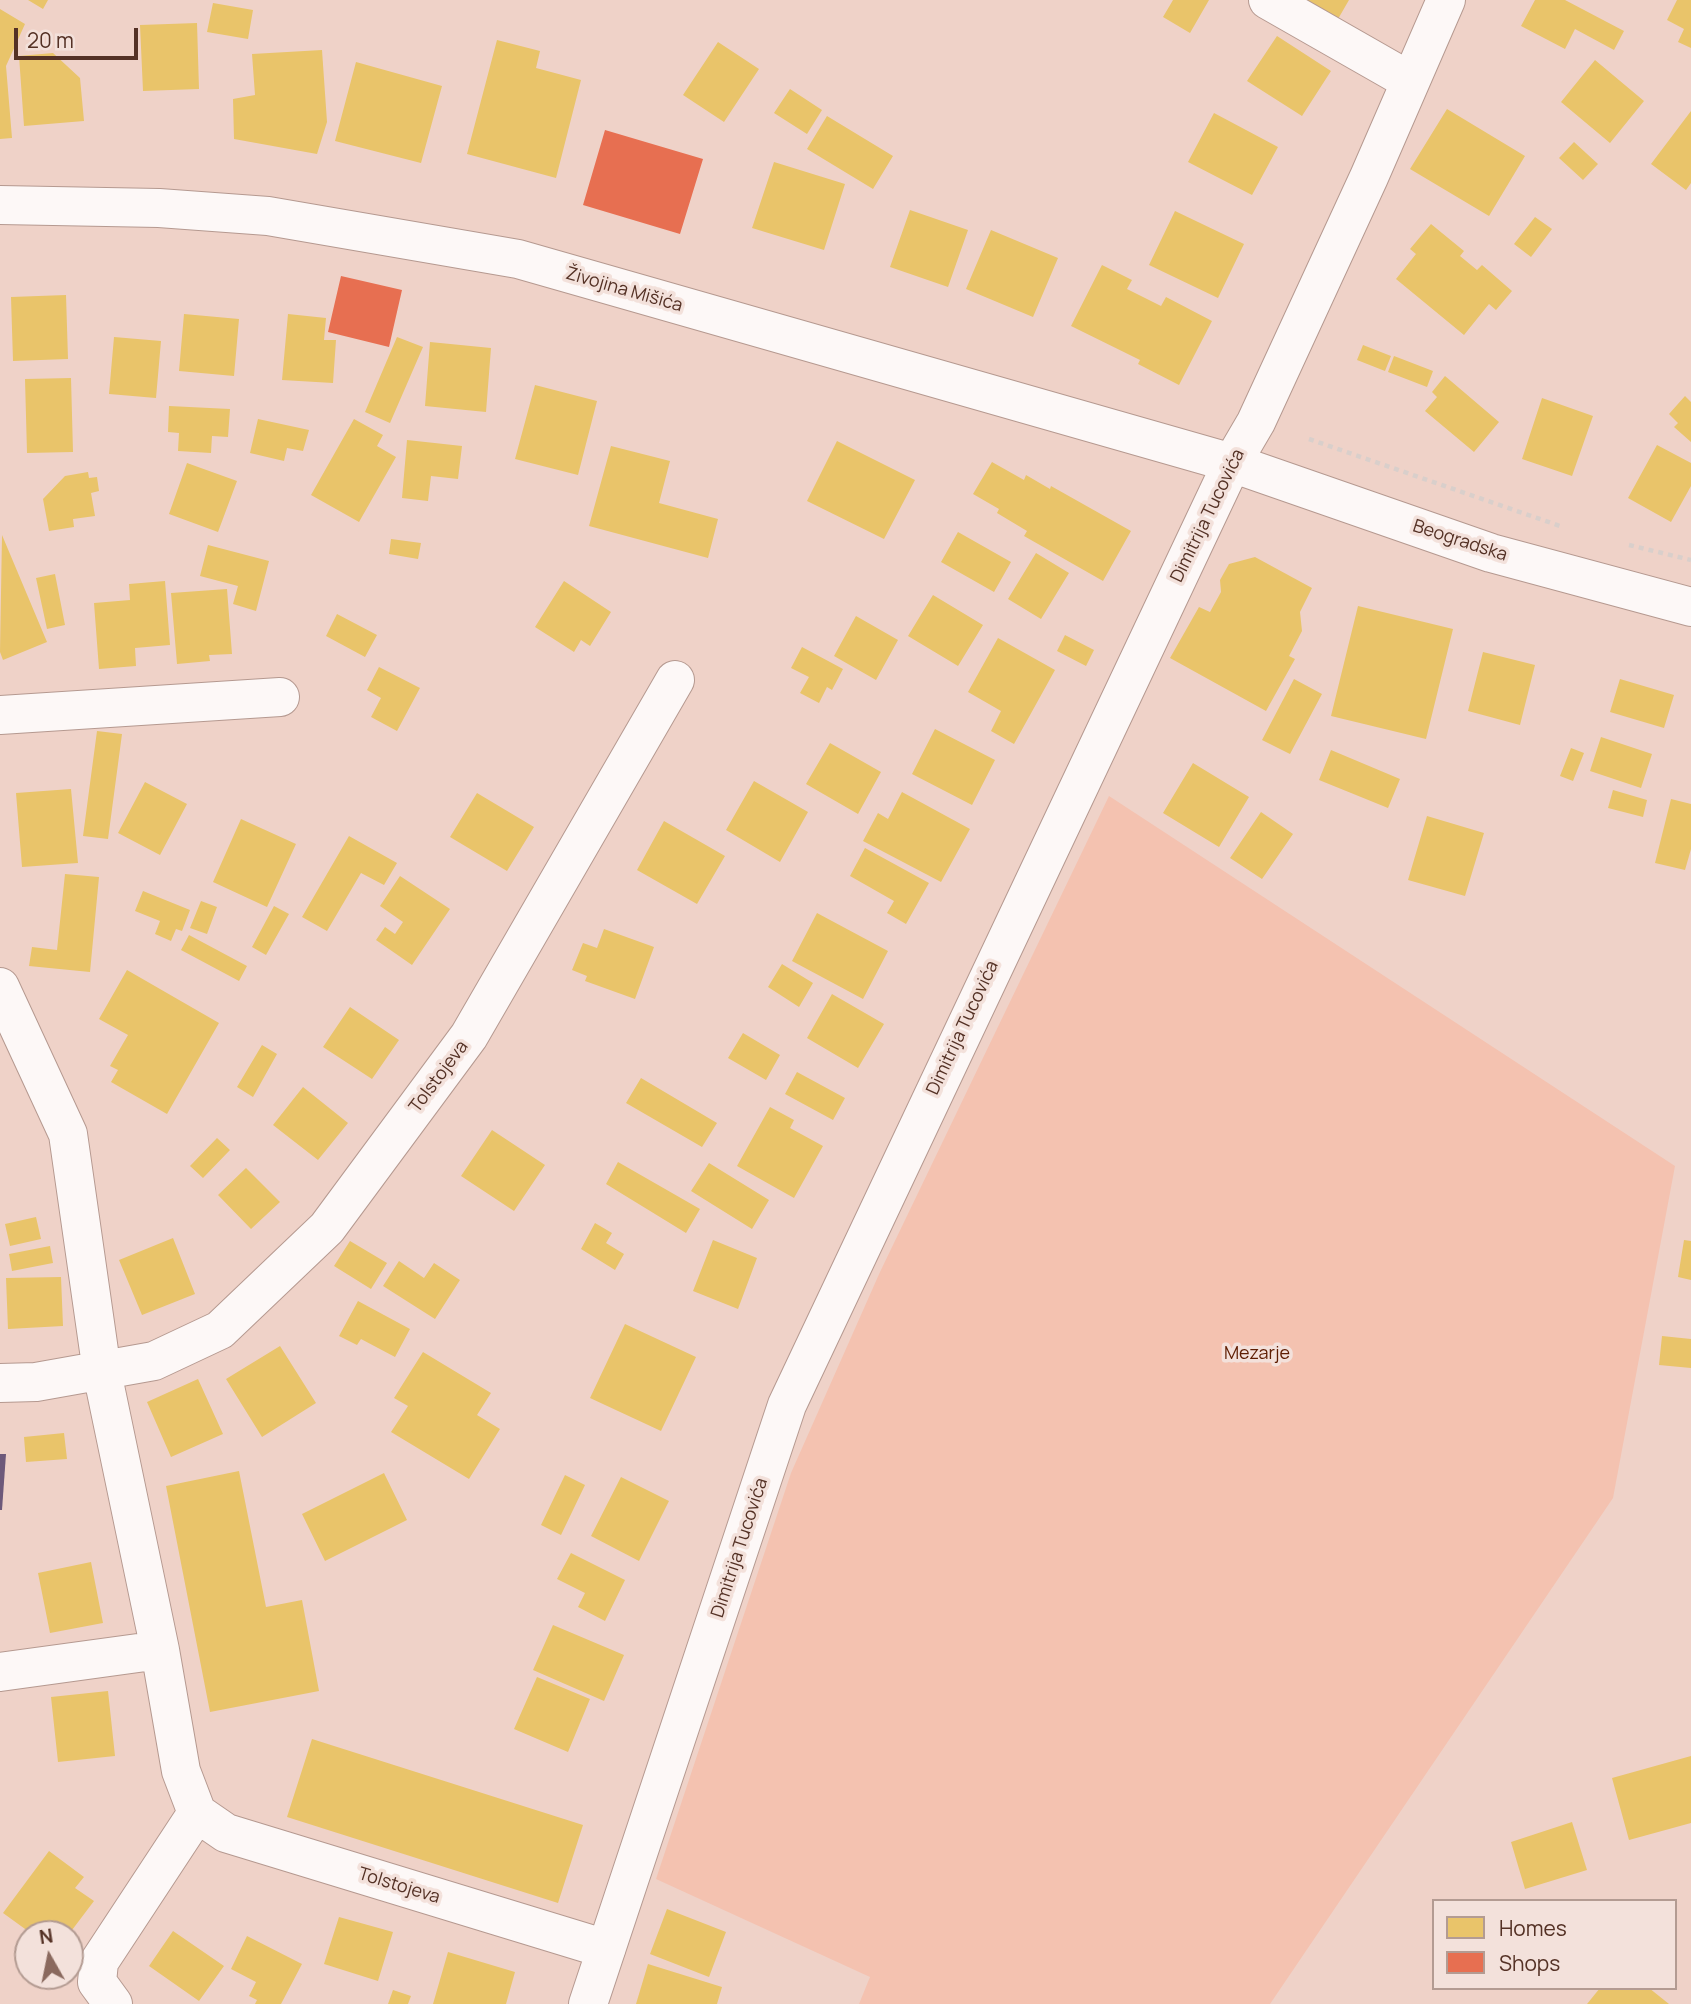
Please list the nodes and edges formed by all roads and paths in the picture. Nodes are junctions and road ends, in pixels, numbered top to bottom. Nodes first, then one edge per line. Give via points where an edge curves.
1 (1268, 0) edge
2 (1446, 0) edge
3 (1410, 80) junction
4 (0, 205) edge
5 (1309, 439) dead end
6 (1232, 463) junction
7 (1573, 531) dead end
8 (1626, 544) dead end
9 (1691, 561) edge
10 (1691, 607) edge
11 (675, 680) dead end
12 (280, 697) dead end
13 (0, 715) edge
14 (0, 987) edge
15 (102, 1373) junction
16 (0, 1383) edge
17 (160, 1650) junction
18 (0, 1672) edge
19 (197, 1813) junction
20 (606, 1949) junction
21 (113, 2004) edge
22 (588, 2004) edge

1 - 3 street
2 - 3 street, Dimitrija Tucovića
3 - 6 street, Dimitrija Tucovića via 1256,422
4 - 6 street, Živojina Mišića via 159,208 268,216 518,259
5 - 7 path
6 - 10 street, Beogradska via 1491,553
6 - 20 street, Dimitrija Tucovića via 787,1405
8 - 9 path
11 - 15 street, Tolstojeva via 469,1036 327,1228 220,1330 153,1361
12 - 13 street
14 - 15 street via 68,1133
15 - 16 street, Tolstojeva
15 - 17 street
17 - 18 street
17 - 19 street via 181,1771
19 - 20 street, Tolstojeva via 226,1833
19 - 21 street via 99,1962 97,1982
20 - 22 street, Dimitrija Tucovića

